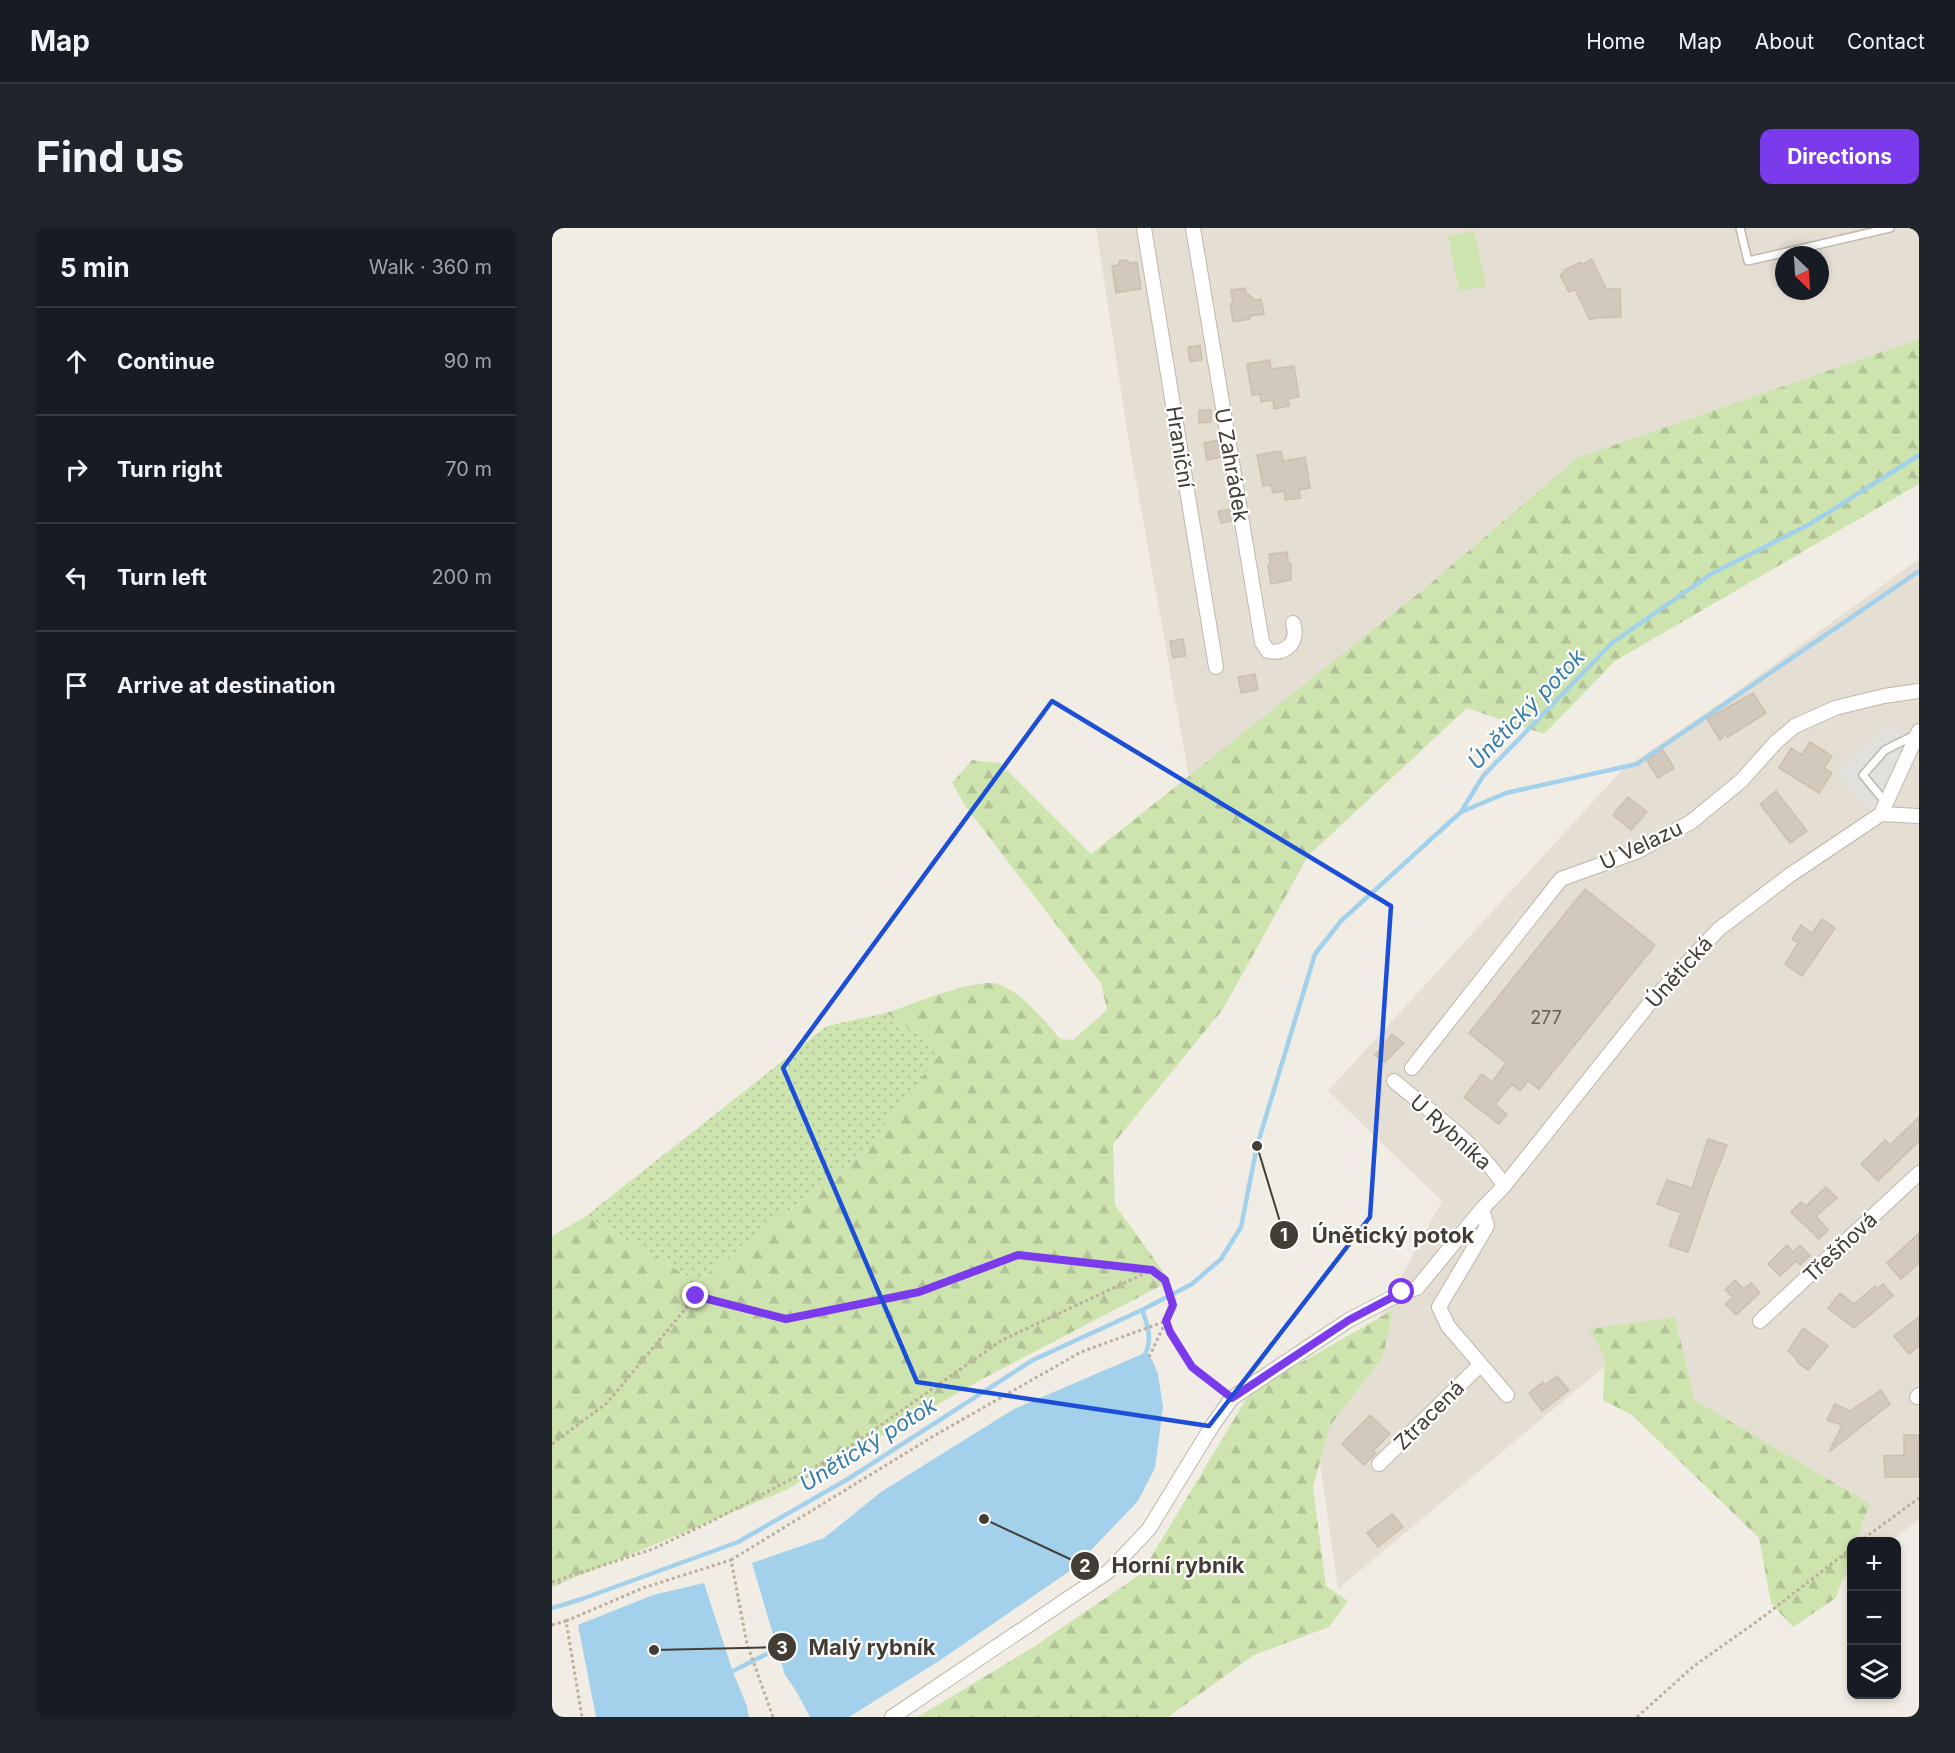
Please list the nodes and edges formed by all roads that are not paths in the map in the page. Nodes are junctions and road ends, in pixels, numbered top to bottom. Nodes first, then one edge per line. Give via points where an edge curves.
1 (1144, 228) edge
2 (1193, 228) edge
3 (1740, 228) edge
4 (1890, 228) edge
5 (1293, 623) dead end
6 (1216, 667) dead end
7 (1919, 691) edge
8 (1918, 732) edge
9 (1884, 809) junction
10 (1919, 816) edge
11 (1412, 1068) dead end
12 (1394, 1081) dead end
13 (1919, 1173) edge
14 (1504, 1186) junction
15 (1482, 1209) junction
16 (1760, 1321) dead end
17 (1480, 1365) junction
18 (1507, 1395) dead end
19 (1379, 1464) dead end
20 (892, 1717) edge

1 - 6 street, Hraniční
2 - 5 street, U Zahrádek via 1262,642 1268,651 1286,649 1294,640
3 - 4 lane via 1748,261
7 - 11 street, U Velazu via 1835,708 1795,726 1741,781 1691,822 1636,852 1561,879
8 - 9 street
8 - 9 lane via 1885,750 1863,775
9 - 10 street
9 - 14 street, Únětická via 1719,929 1649,1004
12 - 14 street, U Rybníka via 1472,1148
13 - 16 street, Třešňová
14 - 15 street, Únětická
15 - 17 street, Ztracená via 1487,1226 1439,1307 1448,1326
15 - 20 street, Únětická via 1417,1288 1349,1320 1232,1398 1149,1529 1109,1571
17 - 18 street, Ztracená
17 - 19 street, Ztracená

